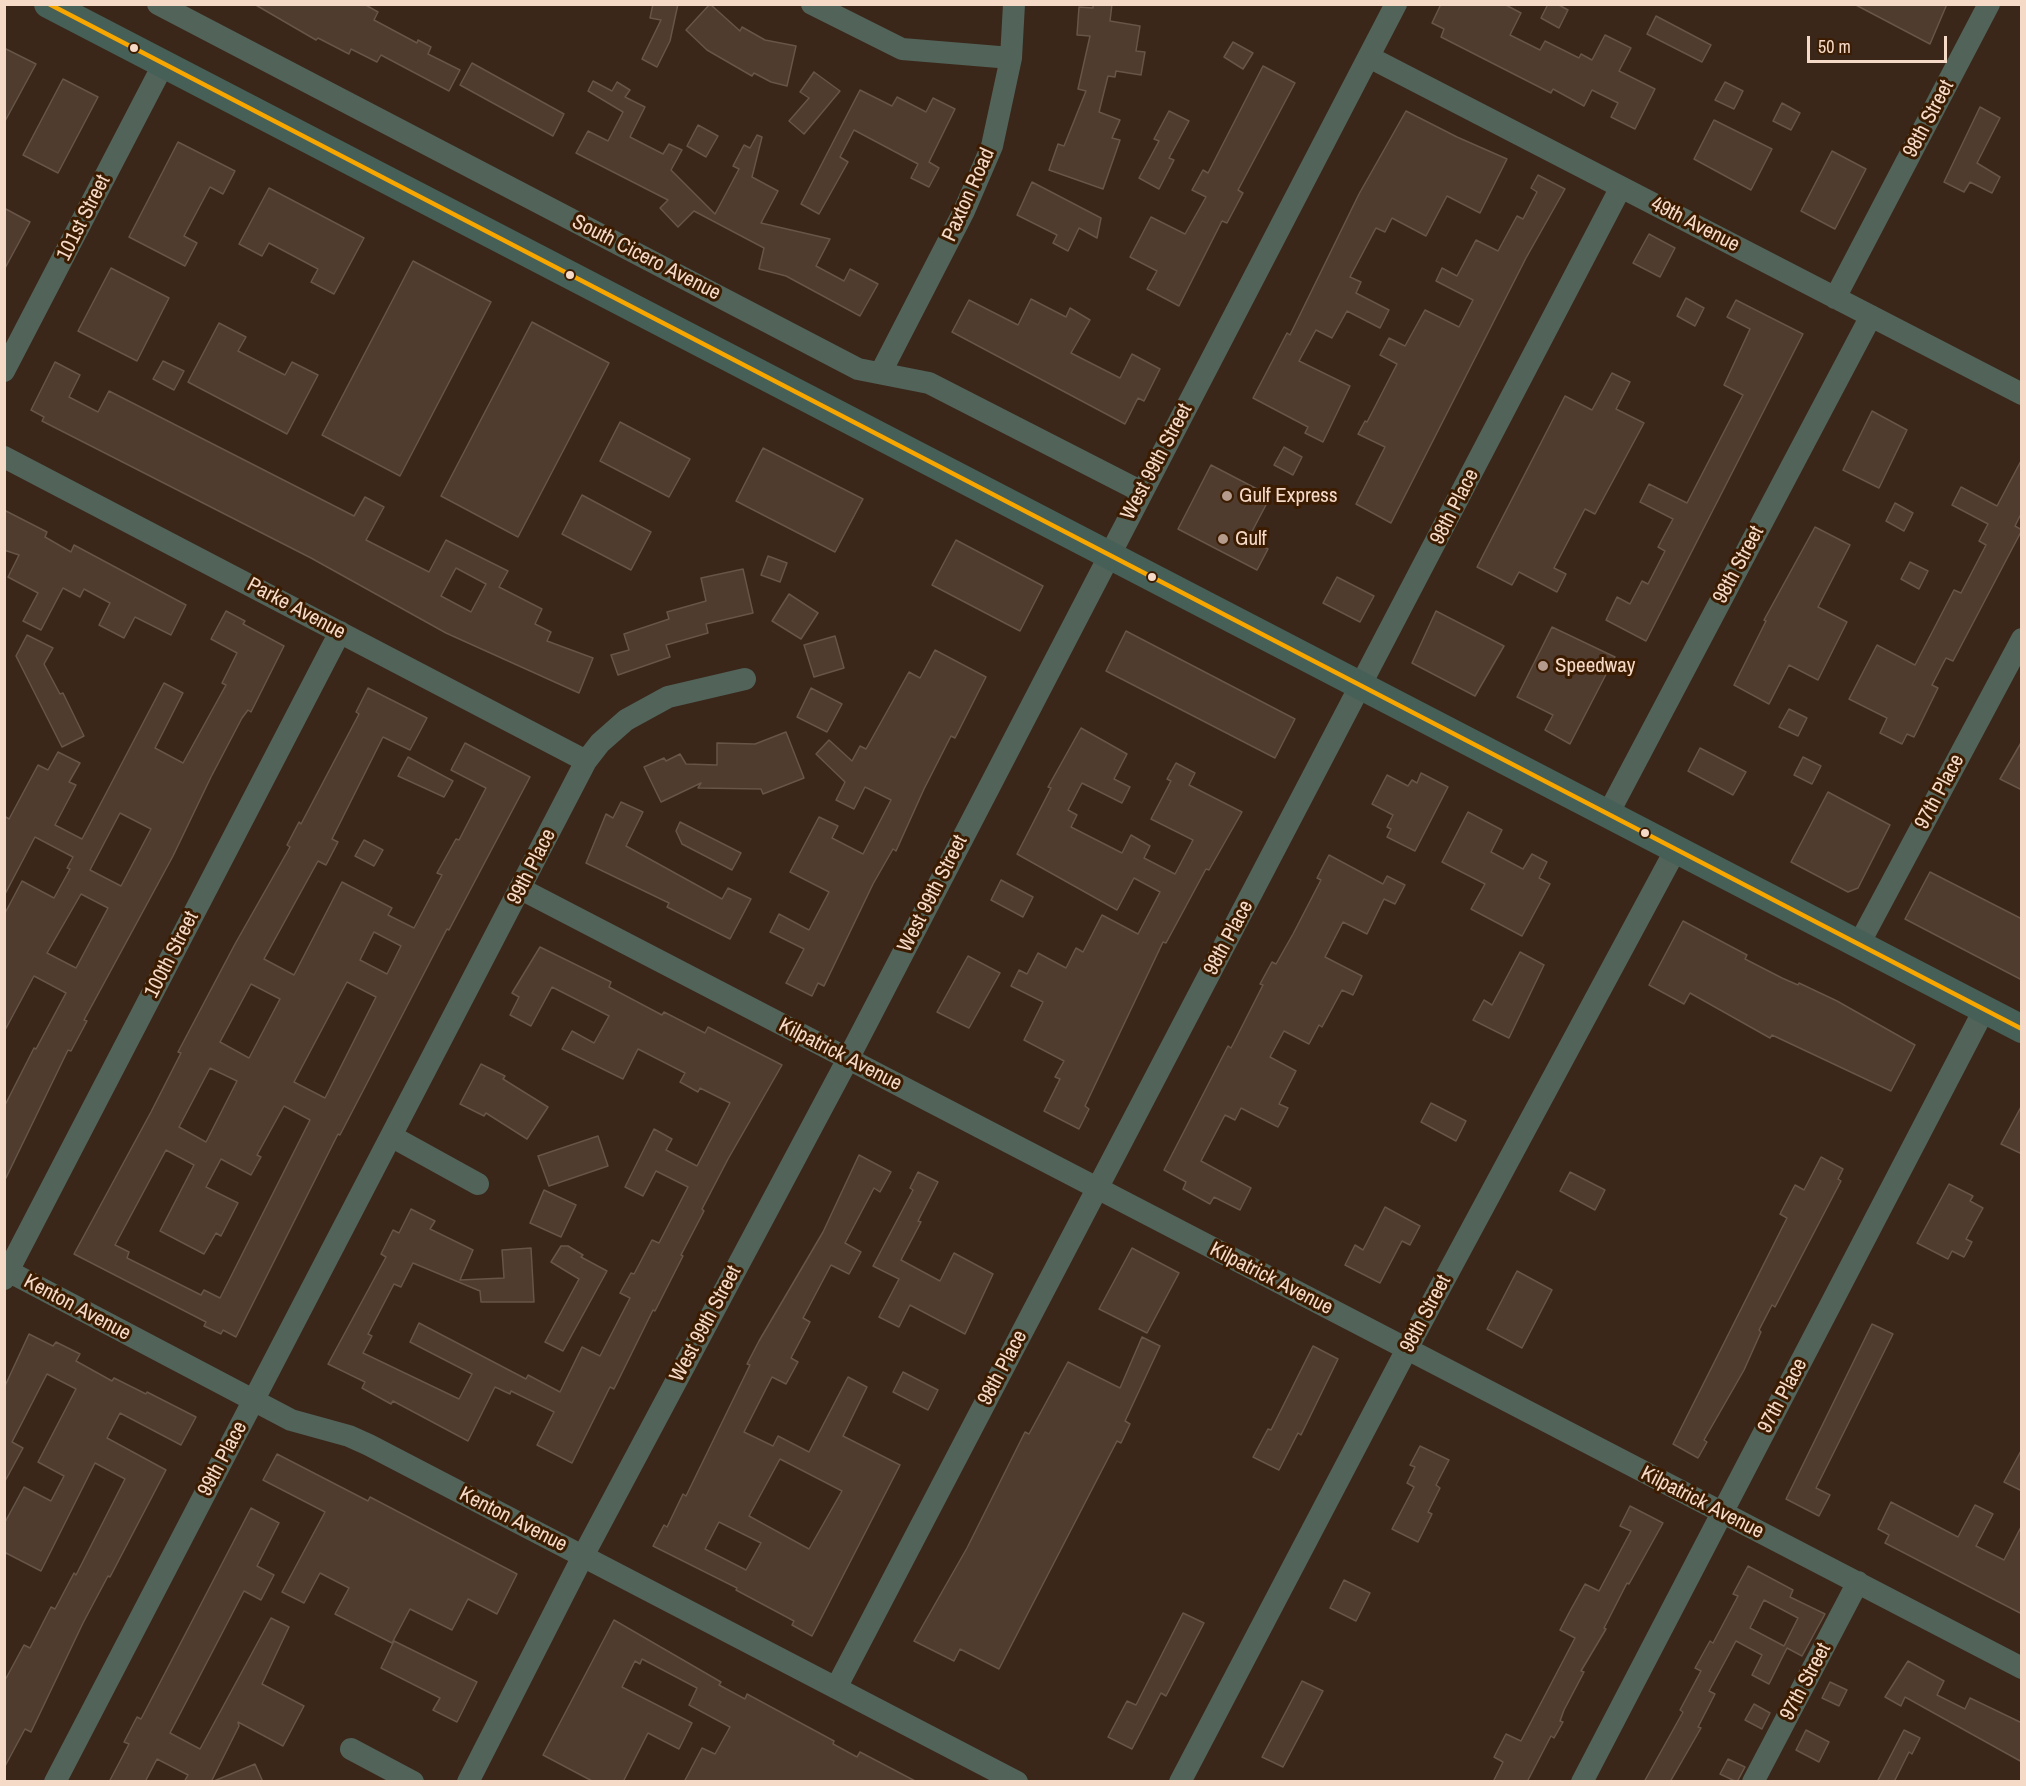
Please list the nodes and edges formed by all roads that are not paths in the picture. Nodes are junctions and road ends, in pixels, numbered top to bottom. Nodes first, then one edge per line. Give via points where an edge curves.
1 (48, 4) edge
2 (158, 4) edge
3 (812, 4) edge
4 (1014, 4) edge
5 (1396, 4) edge
6 (1989, 4) edge
7 (1369, 57) junction
8 (1011, 58) junction
9 (163, 65) junction
10 (1621, 187) junction
11 (1835, 298) junction
12 (1871, 316) junction
13 (4, 371) edge
14 (881, 372) junction
15 (2022, 394) edge
16 (4, 457) edge
17 (1142, 492) junction
18 (1108, 555) junction
19 (340, 632) junction
20 (2022, 639) edge
21 (745, 679) dead end
22 (1361, 686) junction
23 (586, 761) junction
24 (1608, 814) junction
25 (1676, 849) junction
26 (521, 889) junction
27 (1859, 945) junction
28 (1984, 1010) junction
29 (2022, 1029) edge
30 (848, 1059) junction
31 (391, 1136) junction
32 (478, 1184) dead end
33 (1097, 1188) junction
34 (6, 1273) edge
35 (1407, 1349) junction
36 (253, 1401) junction
37 (1722, 1513) junction
38 (583, 1556) junction
39 (1858, 1582) junction
40 (2022, 1668) edge
41 (837, 1688) junction
42 (351, 1749) dead end
43 (55, 1782) edge
44 (413, 1782) edge
45 (468, 1782) edge
46 (1017, 1782) edge
47 (1180, 1782) edge
48 (1582, 1782) edge
49 (1754, 1782) edge

1 - 9 main road
2 - 14 street, South Cicero Avenue via 858,369
3 - 8 street via 902,49
4 - 8 street, Paxton Road
5 - 7 street, West 99th Street
6 - 11 street, 98th Street
7 - 10 street, 49th Avenue
7 - 17 street, West 99th Street
8 - 14 street, Paxton Road via 992,146 964,211
9 - 13 street, 101st Street
9 - 18 main road
10 - 11 street, 49th Avenue
10 - 22 street, 98th Place
11 - 12 street, 49th Avenue
12 - 15 street, 49th Avenue
12 - 24 street, 98th Street
14 - 17 street, South Cicero Avenue via 929,383
16 - 19 street, Parke Avenue
17 - 18 street, West 99th Street
18 - 22 main road
18 - 30 street, West 99th Street
19 - 23 street, Parke Avenue
19 - 34 street, 100th Street
20 - 27 street, 97th Place
21 - 23 street, 99th Place via 668,697 626,720
22 - 24 main road
22 - 33 street, 98th Place
23 - 26 street, 99th Place
24 - 25 main road
25 - 27 main road
25 - 35 street, 98th Street
26 - 30 street, Kilpatrick Avenue
26 - 31 street, 99th Place
27 - 28 main road
28 - 29 main road
28 - 37 street, 97th Place
30 - 33 street, Kilpatrick Avenue
30 - 38 street, West 99th Street
31 - 32 street
31 - 36 street, 99th Place
33 - 35 street, Kilpatrick Avenue
33 - 41 street, 98th Place
34 - 36 street, Kenton Avenue
35 - 37 street, Kilpatrick Avenue
35 - 47 street, 98th Street
36 - 38 street, Kenton Avenue via 291,1420 369,1445
36 - 43 street, 99th Place
37 - 39 street, Kilpatrick Avenue
37 - 48 street, 97th Place
38 - 41 street, Kenton Avenue
38 - 45 street, West 99th Street
39 - 40 street, Kilpatrick Avenue
39 - 49 street, 97th Street
41 - 46 street, Kenton Avenue
42 - 44 street

